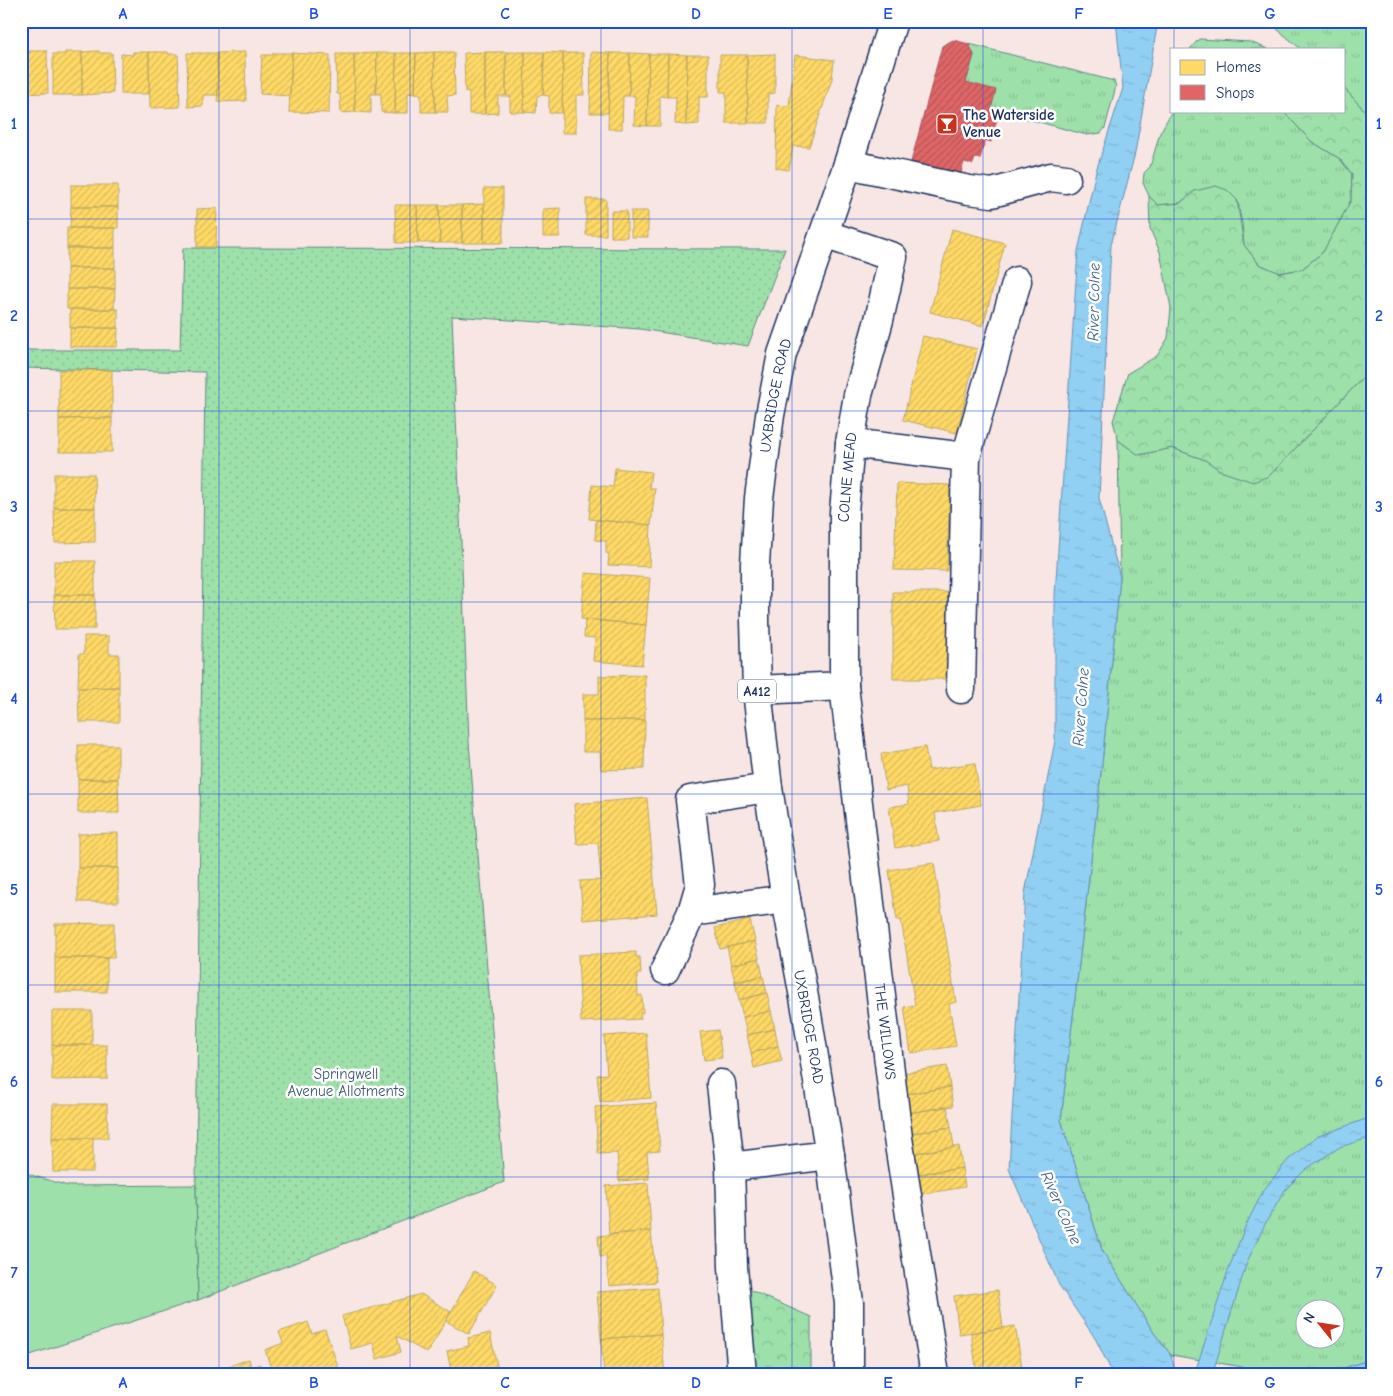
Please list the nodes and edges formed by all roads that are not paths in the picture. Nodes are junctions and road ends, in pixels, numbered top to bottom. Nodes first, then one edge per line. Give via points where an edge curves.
1 (893, 21) edge
2 (848, 164) junction
3 (1066, 179) dead end
4 (824, 234) junction
5 (1017, 282) dead end
6 (850, 443) junction
7 (966, 457) junction
8 (844, 686) junction
9 (961, 689) dead end
10 (757, 690) junction
11 (768, 788) junction
12 (786, 899) junction
13 (692, 912) junction
14 (665, 970) dead end
15 (721, 1084) dead end
16 (830, 1155) junction
17 (730, 1167) junction
18 (742, 1375) edge
19 (849, 1375) edge
20 (935, 1375) edge

1 - 2 main road, UXBRIDGE ROAD / A412
2 - 3 main road via 992,193 1051,177
2 - 4 main road, UXBRIDGE ROAD / A412
4 - 6 main road, COLNE MEAD via 893,257 858,395
4 - 10 main road, UXBRIDGE ROAD / A412 via 782,354 770,415 759,498 755,564
5 - 7 main road
6 - 7 main road
6 - 8 main road, COLNE MEAD via 844,512
7 - 9 main road
8 - 10 main road
8 - 20 main road, THE WILLOWS via 898,1138
10 - 11 main road, UXBRIDGE ROAD / A412
11 - 12 main road, UXBRIDGE ROAD / A412
11 - 13 main road via 690,800 700,886
12 - 13 main road
12 - 16 main road, UXBRIDGE ROAD / A412
13 - 14 main road
15 - 17 main road
16 - 17 main road
16 - 19 main road, UXBRIDGE ROAD / A412 via 849,1302
17 - 18 main road

